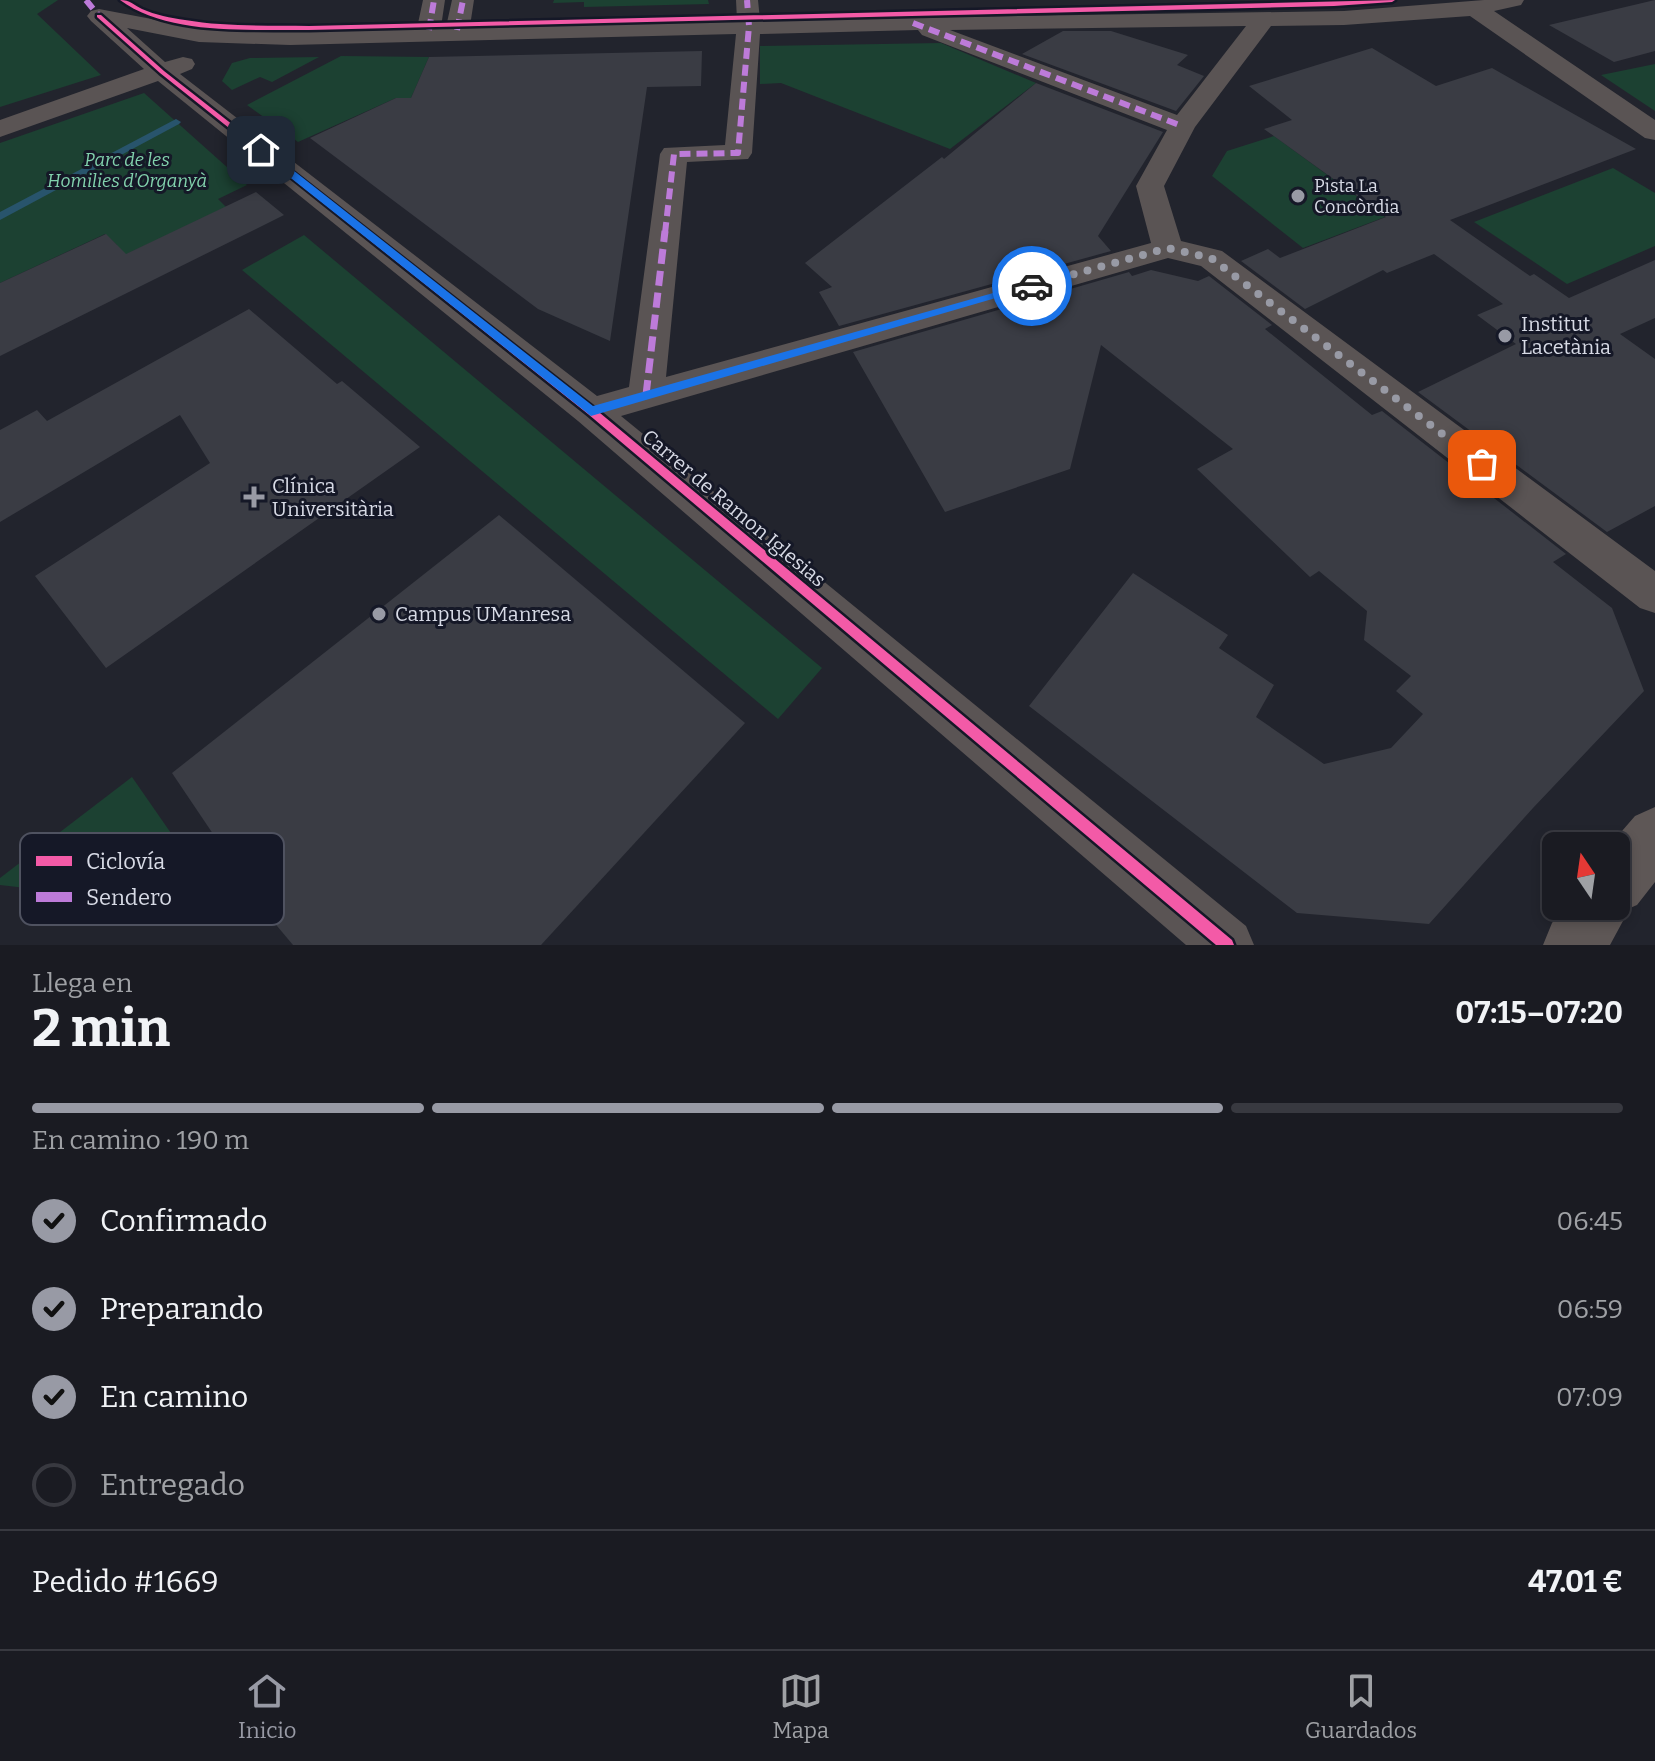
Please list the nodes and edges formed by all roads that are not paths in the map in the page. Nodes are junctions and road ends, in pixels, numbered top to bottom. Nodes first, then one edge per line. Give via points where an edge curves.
1 (434, 0) edge
2 (463, 0) edge
3 (1513, 0) edge
4 (1338, 9) edge
5 (1475, 9) junction
6 (1038, 11) edge
7 (748, 13) edge
8 (1264, 19) junction
9 (913, 23) junction
10 (457, 33) junction
11 (428, 34) junction
12 (290, 38) junction
13 (162, 72) junction
14 (1182, 126) junction
15 (0, 129) edge
16 (1655, 132) edge
17 (1168, 248) junction
18 (646, 395) junction
19 (591, 411) junction
20 (1655, 595) edge
21 (1655, 836) edge
22 (1630, 867) edge
23 (1591, 920) edge
24 (1227, 945) edge
25 (1574, 945) edge

1 - 11 street
2 - 10 street
3 - 5 street
4 - 5 street
4 - 8 street
5 - 16 street
6 - 8 street
6 - 9 street
7 - 9 street
7 - 10 street
7 - 18 street via 738,153 674,154
8 - 14 street
9 - 14 street
10 - 11 street
11 - 12 street
12 - 13 street
12 - 13 street, Carrer de Ramon Iglesias via 199,35 99,16
13 - 15 street
13 - 19 street, Carrer de Ramon Iglesias
14 - 17 street via 1150,186
17 - 18 street
17 - 20 street via 1211,258
18 - 19 street
19 - 24 street, Carrer de Ramon Iglesias
21 - 22 street
23 - 25 street

